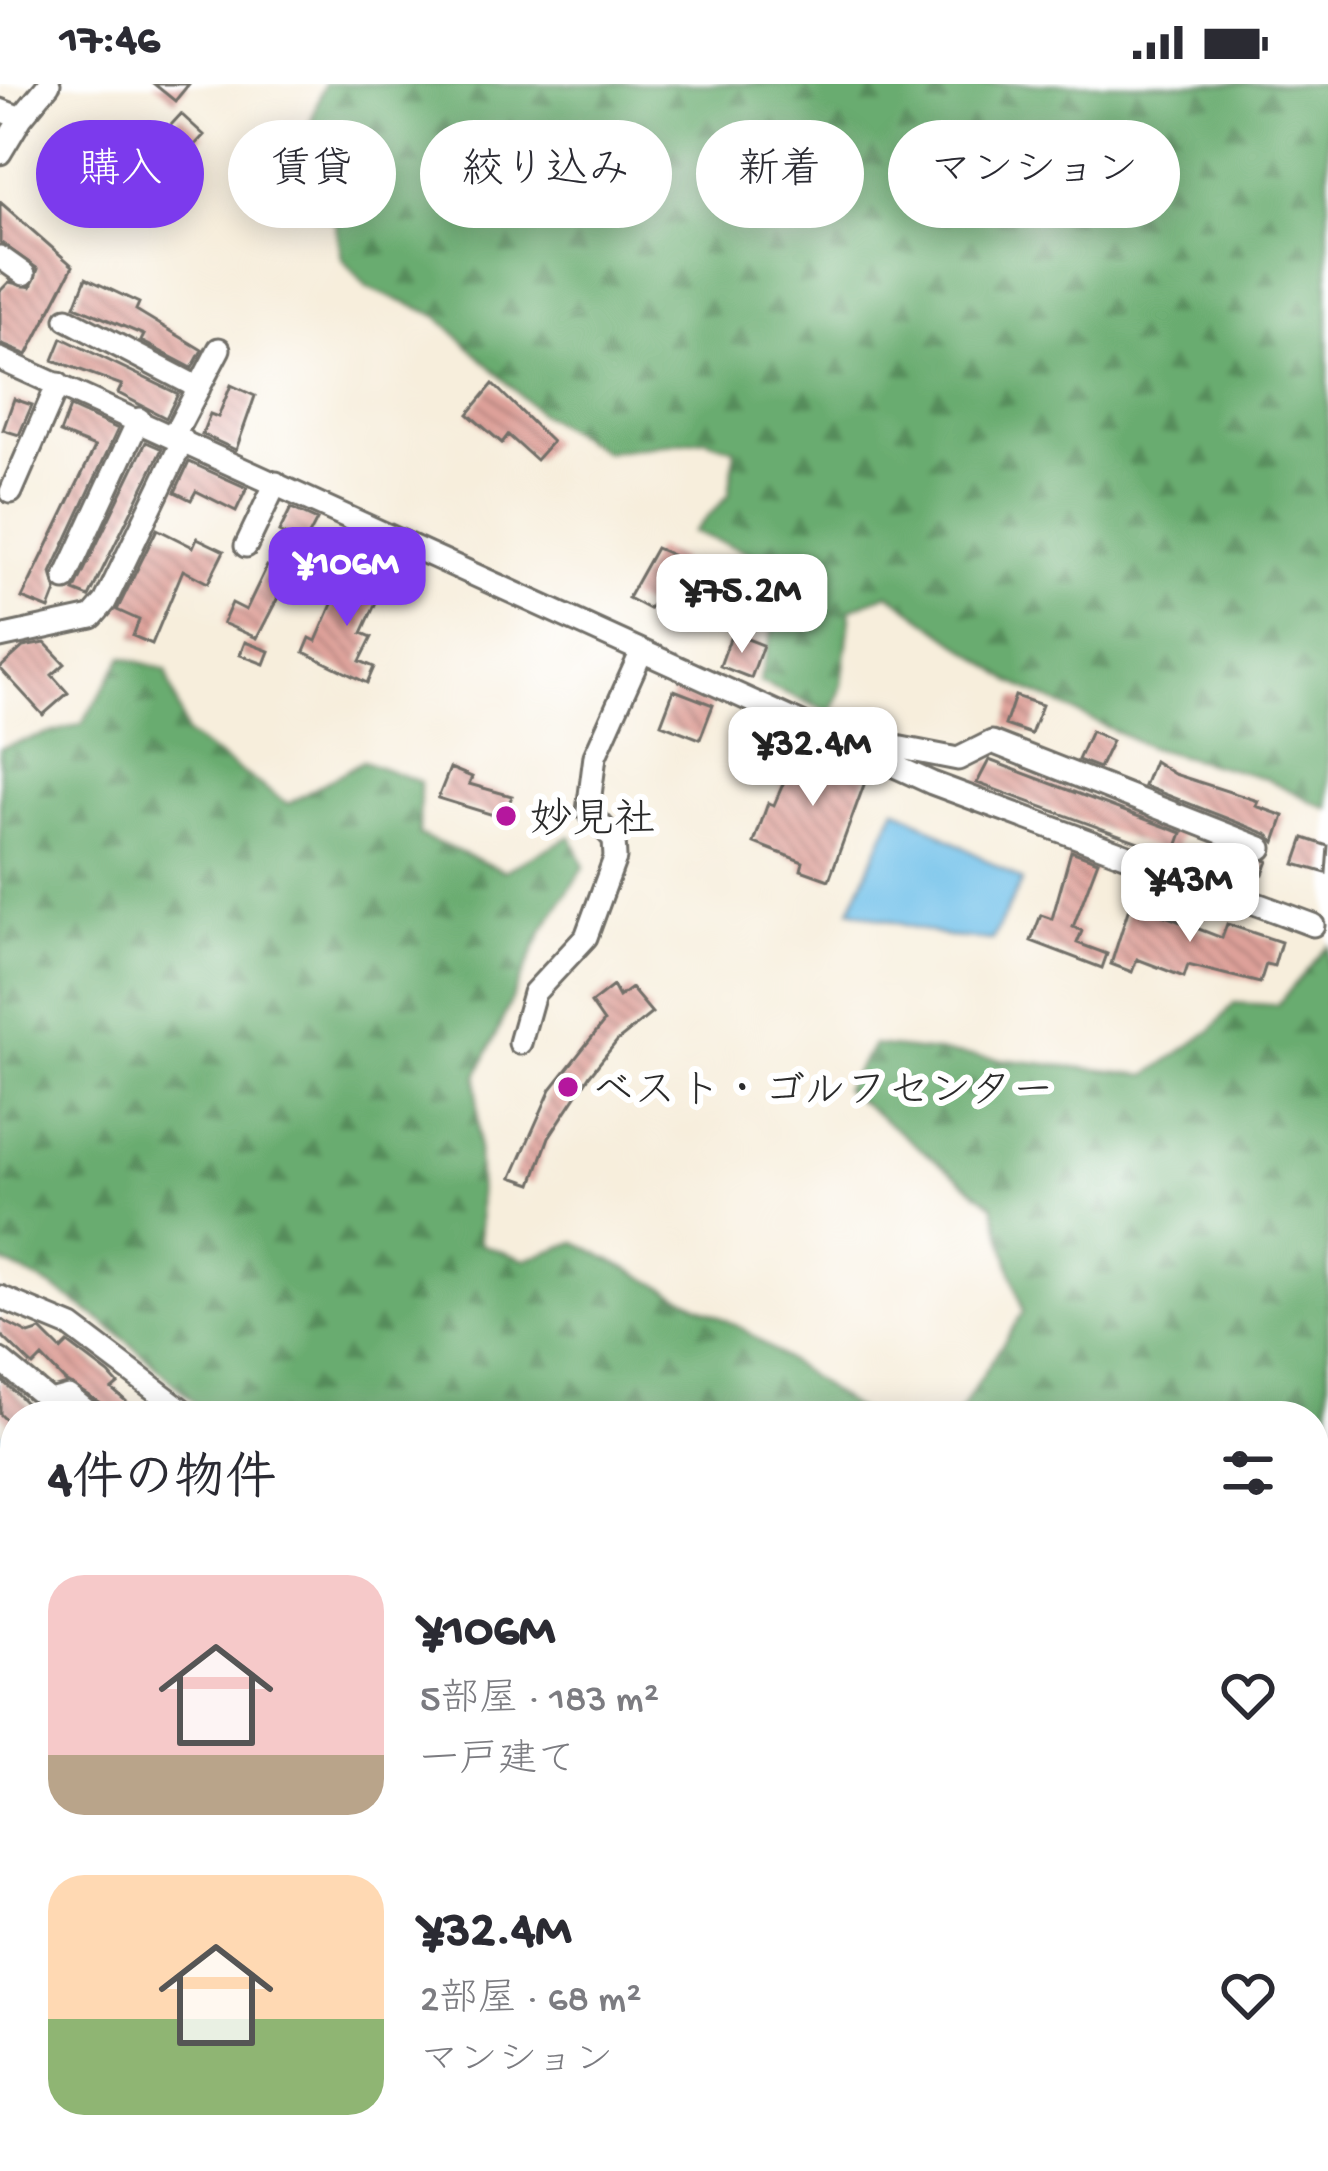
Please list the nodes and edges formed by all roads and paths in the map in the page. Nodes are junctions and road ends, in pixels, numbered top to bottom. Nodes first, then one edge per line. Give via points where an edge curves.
1 (49, 84) edge
2 (10, 114) edge
3 (0, 153) edge
4 (0, 256) edge
5 (24, 274) dead end
6 (67, 320) dead end
7 (219, 349) dead end
8 (0, 359) edge
9 (58, 384) junction
10 (199, 388) junction
11 (139, 419) junction
12 (178, 437) junction
13 (276, 483) junction
14 (10, 492) dead end
15 (246, 546) dead end
16 (65, 579) dead end
17 (0, 637) edge
18 (641, 652) junction
19 (842, 740) junction
20 (1261, 848) dead end
21 (1313, 925) dead end
22 (520, 1042) dead end
23 (0, 1297) edge
24 (0, 1360) edge
25 (50, 1401) edge
26 (162, 1401) edge

1 - 2 street
2 - 3 street
4 - 5 street
6 - 10 street
7 - 10 street
8 - 9 street
9 - 11 street
9 - 14 street
10 - 12 street
11 - 12 street
11 - 16 street via 109,503 74,542
12 - 13 street
12 - 17 street via 92,617
13 - 15 street
13 - 18 street
18 - 19 street
18 - 22 street via 595,756 588,812 614,839 616,858 586,937 534,993
19 - 20 street via 958,759 992,742
19 - 21 street via 932,783
23 - 26 street via 72,1327
24 - 25 street

